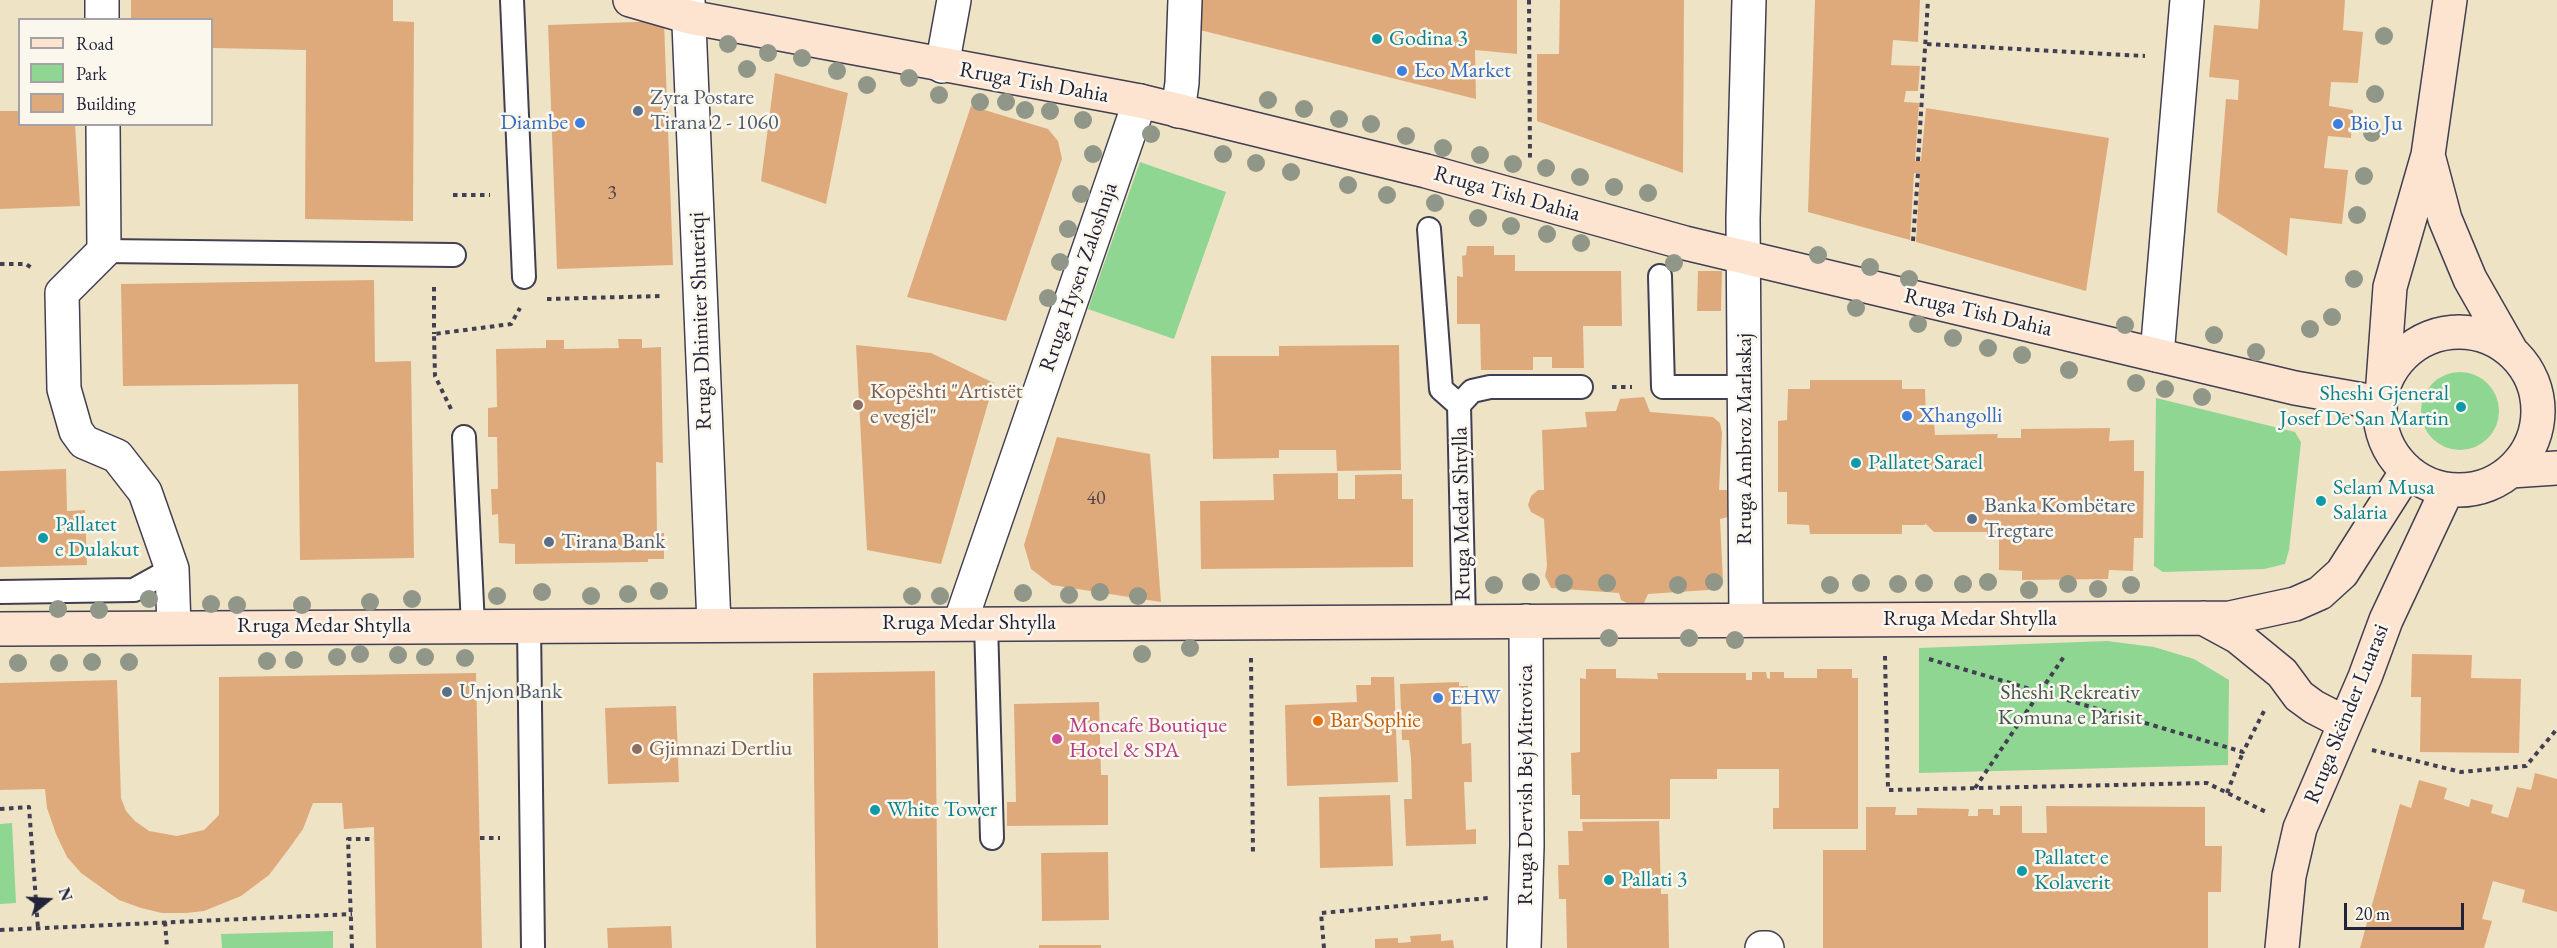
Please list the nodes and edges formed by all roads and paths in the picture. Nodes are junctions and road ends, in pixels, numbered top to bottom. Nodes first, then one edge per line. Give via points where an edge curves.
1 (102, 0) edge
2 (512, 0) edge
3 (630, 0) edge
4 (954, 0) edge
5 (1185, 0) edge
6 (1529, 0) edge
7 (1749, 0) edge
8 (1928, 0) edge
9 (2187, 0) edge
10 (2450, 0) edge
11 (688, 8) edge
12 (102, 18) edge
13 (1927, 44) junction
14 (2182, 58) junction
15 (942, 66) junction
16 (1140, 101) junction
17 (1178, 111) junction
18 (103, 126) edge
19 (2427, 155) junction
20 (1918, 161) dead end
21 (1918, 173) dead end
22 (1530, 201) junction
23 (1429, 230) dead end
24 (1913, 241) dead end
25 (104, 251) junction
26 (444, 255) joint
27 (1743, 257) junction
28 (1660, 276) dead end
29 (524, 288) junction
30 (700, 294) junction
31 (434, 334) junction
32 (2157, 355) junction
33 (2518, 360) junction
34 (1581, 387) joint
35 (1663, 387) junction
36 (1745, 387) junction
37 (2381, 396) junction
38 (2557, 397) edge
39 (1459, 405) junction
40 (464, 437) joint
41 (2557, 468) edge
42 (2407, 471) junction
43 (2511, 471) junction
44 (2447, 490) junction
45 (172, 568) junction
46 (0, 592) edge
47 (2202, 618) junction
48 (2090, 619) junction
49 (1746, 620) junction
50 (1884, 620) junction
51 (1526, 621) junction
52 (1251, 622) junction
53 (1464, 622) junction
54 (973, 623) junction
55 (714, 624) junction
56 (473, 626) junction
57 (529, 626) junction
58 (174, 627) junction
59 (0, 629) edge
60 (1918, 656) dead end
61 (2282, 674) junction
62 (2040, 692) junction
63 (2557, 729) edge
64 (2341, 732) junction
65 (2243, 752) junction
66 (1974, 788) junction
67 (2227, 793) junction
68 (0, 809) edge
69 (2300, 828) junction
70 (480, 838) dead end
71 (499, 838) dead end
72 (992, 838) dead end
73 (374, 839) dead end
74 (1253, 855) dead end
75 (1526, 895) junction
76 (352, 914) junction
77 (165, 922) junction
78 (38, 928) junction
79 (0, 930) edge
80 (167, 948) edge
81 (352, 948) edge
82 (533, 948) edge
83 (1324, 948) edge
84 (1524, 948) edge
85 (1762, 948) edge
86 (1767, 948) edge
87 (2282, 948) edge

1 - 12 street
2 - 29 lane
3 - 11 street, Rruga Tish Dahia
4 - 15 street
5 - 17 street
6 - 22 path
7 - 27 street, Rruga Ambroz Marlaskaj
8 - 13 path
9 - 14 street
10 - 19 street
11 - 15 street, Rruga Tish Dahia
11 - 30 street, Rruga Dhimiter Shuteriqi
13 - 14 path
13 - 20 path
14 - 32 street
15 - 16 street, Rruga Tish Dahia
16 - 17 street, Rruga Tish Dahia
16 - 54 street, Rruga Hysen Zaloshnja
17 - 22 street, Rruga Tish Dahia via 1426,171
18 - 25 street
19 - 33 street via 2445,219 2470,279
19 - 37 street via 2390,287
21 - 24 path
22 - 27 street, Rruga Tish Dahia
23 - 39 lane via 1441,389
25 - 26 lane
25 - 45 street via 62,293 63,389 76,431 84,442 117,456 145,492
26 - 31 path
27 - 32 street, Rruga Tish Dahia
27 - 36 street, Rruga Ambroz Marlaskaj
28 - 35 lane
29 - 30 path via 582,300
29 - 31 path via 511,324
30 - 55 street, Rruga Dhimiter Shuteriqi
31 - 40 path via 435,376
32 - 37 street, Rruga Tish Dahia via 2295,388
33 - 37 street via 2491,339 2470,332 2447,332 2426,338 2407,351 2392,368
33 - 38 street
33 - 43 street via 2535,389 2538,411 2535,433
34 - 35 path
34 - 39 lane via 1490,387 1472,391
35 - 36 lane
36 - 49 street, Rruga Ambroz Marlaskaj
37 - 42 street via 2383,433 2392,454
39 - 53 lane, Rruga Medar Shtylla
40 - 56 lane
41 - 43 street
42 - 44 street
42 - 47 street, Rruga Medar Shtylla via 2342,573 2320,593 2295,604 2230,618
43 - 44 street via 2470,490
44 - 64 street, Rruga Skënder Luarasi via 2386,620
45 - 46 lane via 134,590
45 - 58 street
47 - 48 street, Rruga Medar Shtylla
47 - 61 street via 2238,637
48 - 50 street, Rruga Medar Shtylla
48 - 62 path
49 - 50 street, Rruga Medar Shtylla
49 - 51 street, Rruga Medar Shtylla
50 - 66 path via 1888,790
51 - 53 street, Rruga Medar Shtylla
51 - 75 street, Rruga Dervish Bej Mitrovica
52 - 53 street, Rruga Medar Shtylla
52 - 54 street, Rruga Medar Shtylla
52 - 74 path
54 - 55 street, Rruga Medar Shtylla
54 - 72 lane
55 - 57 street, Rruga Medar Shtylla
56 - 57 street, Rruga Medar Shtylla
56 - 58 street, Rruga Medar Shtylla
57 - 82 lane
58 - 59 street, Rruga Medar Shtylla
60 - 62 path
61 - 64 street via 2300,696
61 - 65 path
62 - 65 path
62 - 66 path
63 - 64 path via 2526,766 2461,772
64 - 69 street, Rruga Skënder Luarasi
65 - 67 path
66 - 67 path via 2207,783
67 - 69 path
68 - 78 path via 29,807
69 - 87 street, Rruga Skënder Luarasi via 2289,876
70 - 71 path
73 - 76 path via 348,839
75 - 83 path via 1321,914
75 - 84 street, Rruga Dervish Bej Mitrovica
76 - 77 path
76 - 81 path
77 - 78 path
77 - 80 path
78 - 79 path
85 - 86 street

